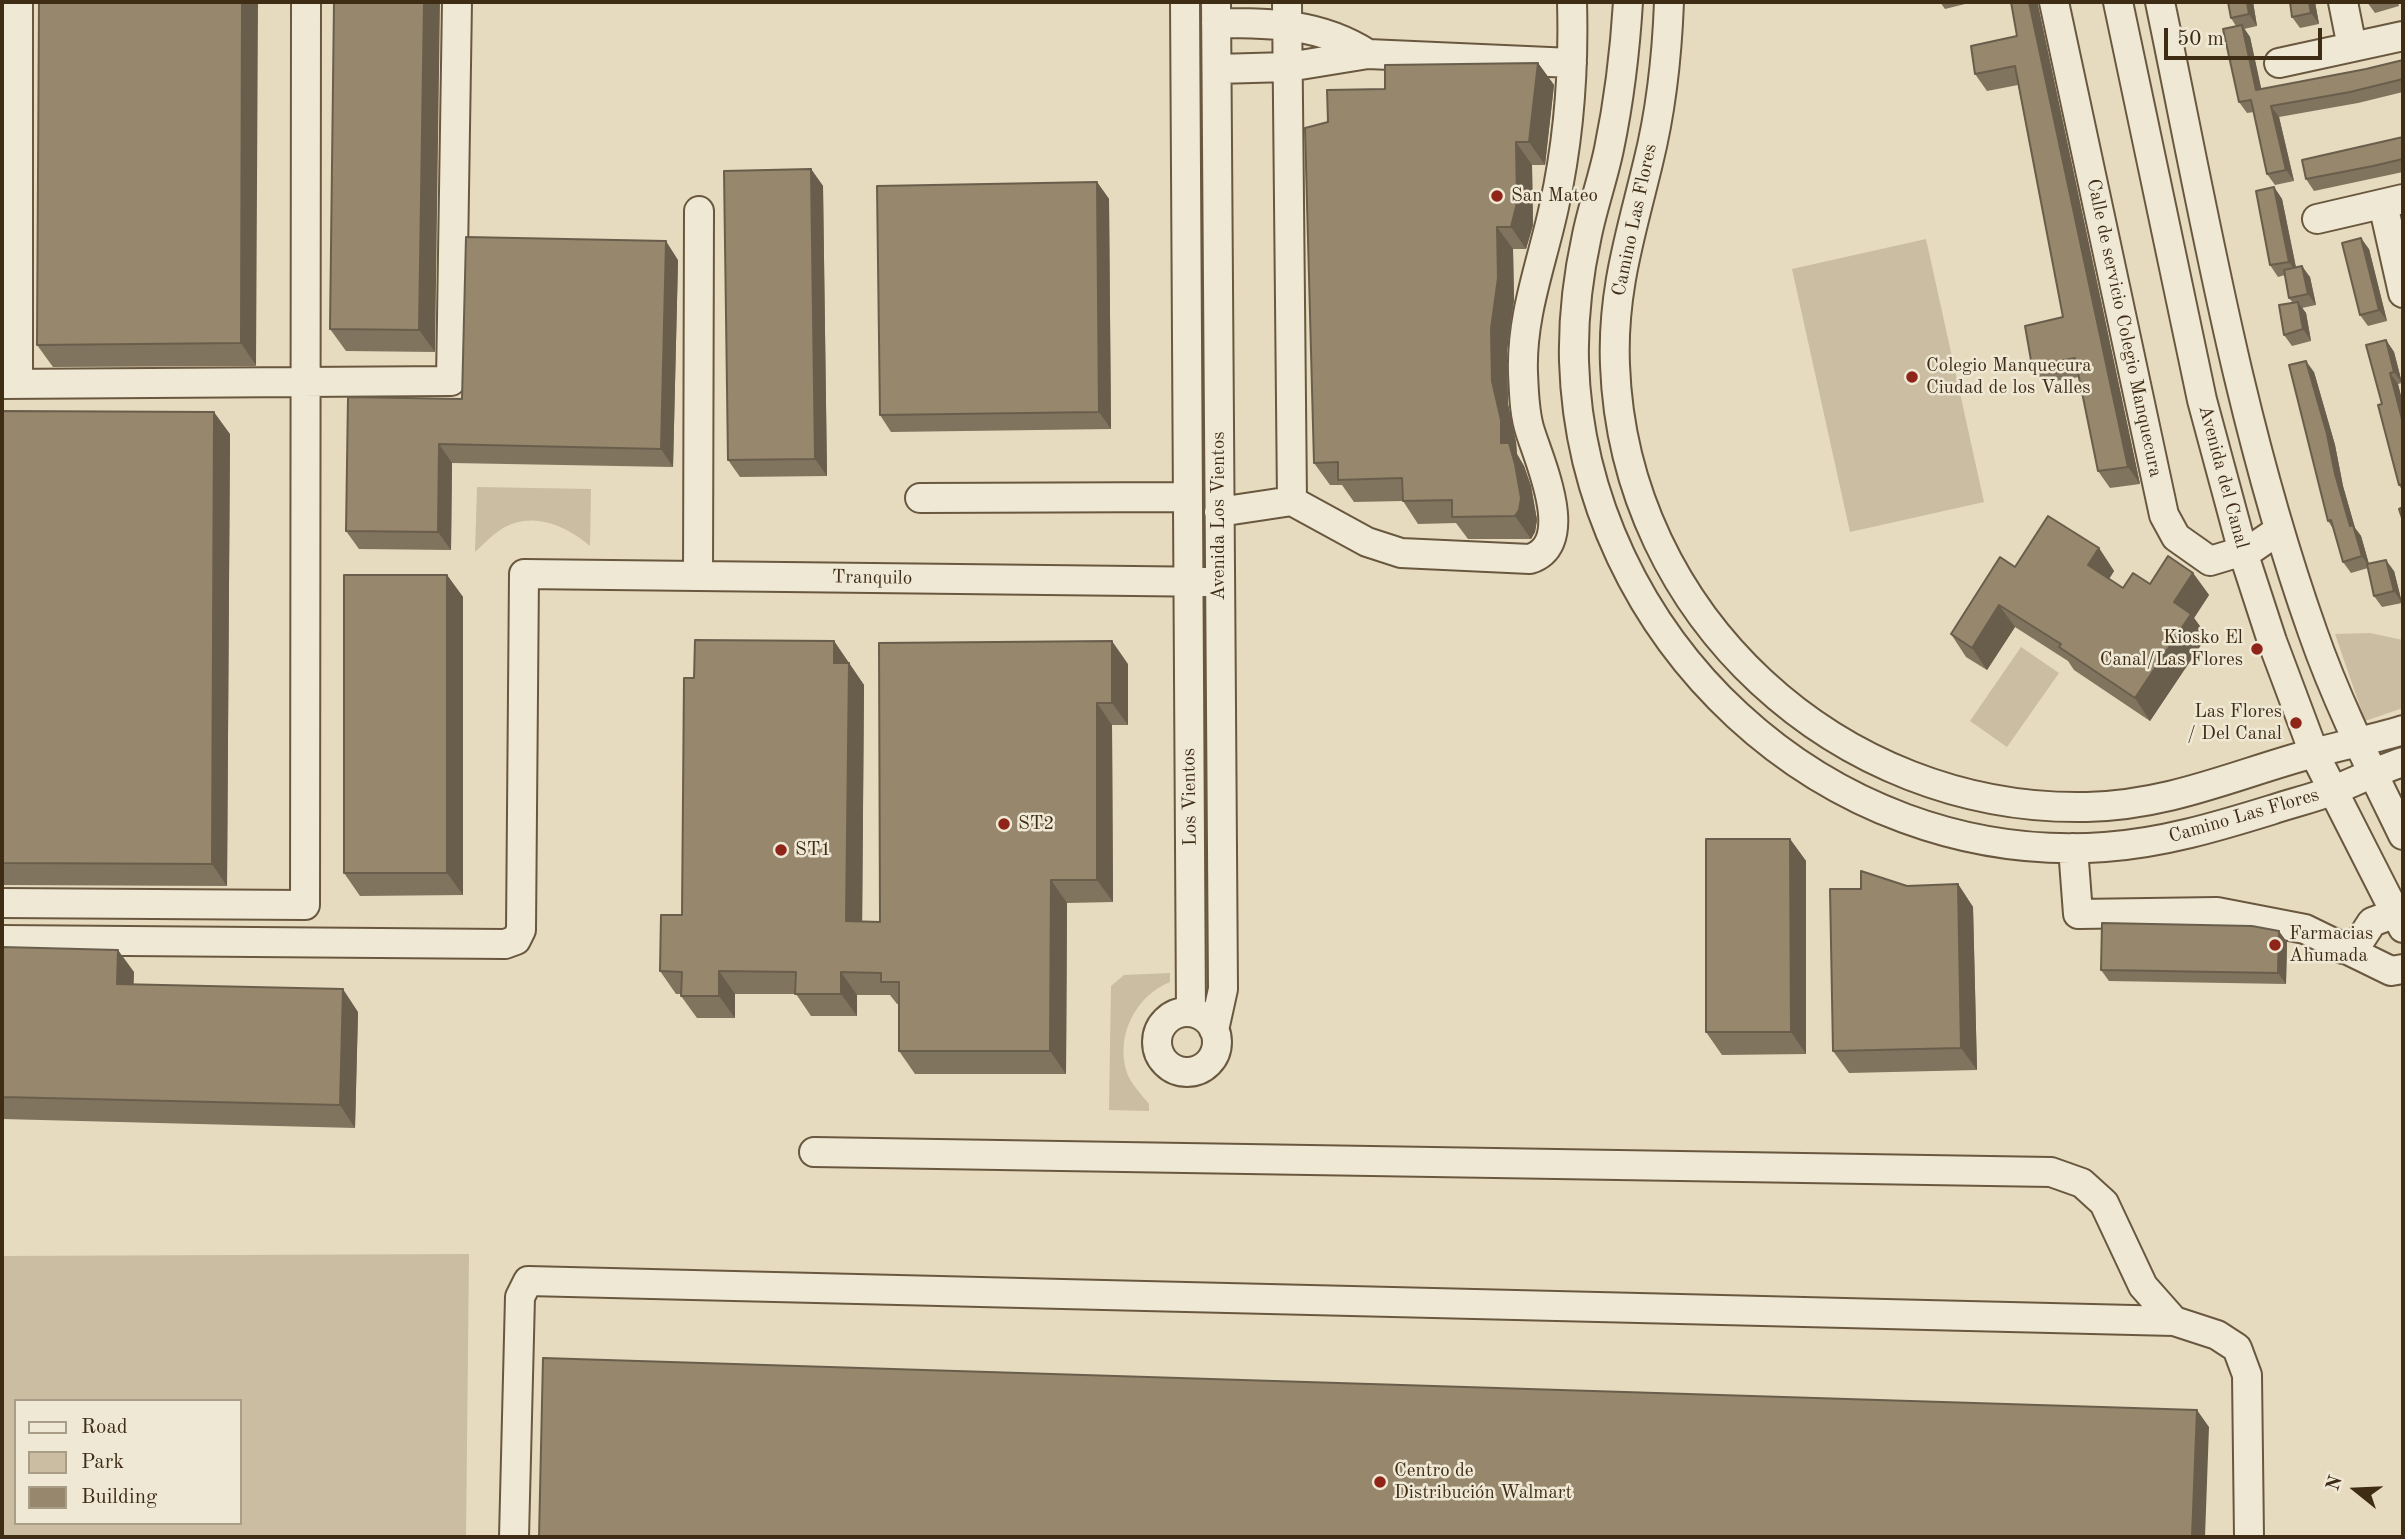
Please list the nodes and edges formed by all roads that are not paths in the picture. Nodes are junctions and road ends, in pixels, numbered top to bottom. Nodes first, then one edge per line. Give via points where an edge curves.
1 (18, 2) edge
2 (306, 2) edge
3 (457, 2) edge
4 (1185, 2) edge
5 (1572, 2) edge
6 (1628, 2) edge
7 (1668, 2) edge
8 (2054, 2) edge
9 (2118, 2) edge
10 (2160, 2) edge
11 (2343, 2) edge
12 (1216, 12) edge
13 (1288, 13) edge
14 (2403, 36) edge
15 (2352, 47) junction
16 (1368, 54) junction
17 (2279, 62) dead end
18 (1572, 63) junction
19 (1288, 67) junction
20 (1217, 69) junction
21 (2393, 202) edge
22 (699, 211) dead end
23 (2317, 219) dead end
24 (2403, 293) edge
25 (305, 383) junction
26 (10, 384) edge
27 (1188, 497) junction
28 (920, 498) dead end
29 (1292, 501) junction
30 (1219, 512) junction
31 (2279, 530) junction
32 (2243, 552) junction
33 (698, 576) junction
34 (1188, 581) junction
35 (1220, 582) junction
36 (2403, 730) edge
37 (2361, 743) junction
38 (2314, 753) junction
39 (2403, 762) edge
40 (2374, 772) junction
41 (2333, 790) junction
42 (2403, 835) edge
43 (2073, 848) junction
44 (2, 903) edge
45 (2400, 920) edge
46 (2, 940) edge
47 (2343, 949) junction
48 (2403, 969) edge
49 (1191, 1012) junction
50 (1214, 1030) junction
51 (814, 1152) dead end
52 (2174, 1321) junction
53 (514, 1537) edge
54 (2249, 1537) edge

1 - 26 street
2 - 25 street
3 - 25 street via 451,381
4 - 27 street, Avenida Los Vientos
5 - 18 street
6 - 43 street, Camino Las Flores via 1617,109 1581,262 1574,360 1579,419 1593,483 1636,588 1702,680 1755,732 1814,776 1879,808 1948,831 2009,844
7 - 38 street, Camino Las Flores via 1654,135 1618,290 1617,393 1629,463 1649,519 1680,583 1723,643 1769,690 1842,743 1913,778 1976,796 2063,807 2114,806 2199,790
8 - 32 street, Calle de servicio Colegio Manquecura via 2164,515 2176,537 2210,561
9 - 32 street, Avenida del Canal via 2202,401
10 - 31 street, Avenida del Canal via 2241,391
11 - 15 street
12 - 13 street
12 - 20 street, Avenida Los Vientos
13 - 16 street
13 - 19 street
14 - 15 street
15 - 17 street
16 - 18 street
16 - 19 street
18 - 29 street via 1562,168 1532,287 1524,344 1529,429 1546,479 1554,530 1549,546 1530,559 1401,553 1367,542
19 - 20 street
19 - 29 street
20 - 30 street, Avenida Los Vientos
21 - 23 street
21 - 24 street
22 - 33 street
25 - 26 street
25 - 44 street via 305,905
27 - 28 street
27 - 34 street, Avenida Los Vientos
29 - 30 street
30 - 35 street, Avenida Los Vientos
31 - 32 street, Calle de servicio Colegio Manquecura
31 - 37 street, Avenida del Canal via 2314,636
32 - 38 street, Avenida del Canal
33 - 34 street, Tranquilo
33 - 46 street, Tranquilo via 524,575 521,930 516,940 505,944
34 - 35 street, Tranquilo
34 - 49 street, Los Vientos
35 - 50 street, Avenida Los Vientos via 1223,989
36 - 37 street, Camino Las Flores
37 - 38 street, Camino Las Flores
37 - 40 street, Avenida del Canal
38 - 41 street, Avenida del Canal
39 - 40 street, Camino Las Flores
40 - 41 street, Camino Las Flores
40 - 42 street, Avenida del Canal
41 - 43 street, Camino Las Flores via 2178,838
41 - 45 street, Avenida del Canal
43 - 47 street via 2078,914 2217,912 2305,929
45 - 47 street via 2372,922 2359,942
47 - 48 street via 2391,971
49 - 50 street via 1205,1018
49 - 50 street, Avenida Los Vientos via 1170,1017 1157,1035 1160,1057 1171,1068 1185,1072 1206,1065 1215,1052
51 - 52 street via 2051,1172 2082,1183 2104,1203 2144,1286
52 - 53 street via 528,1281 520,1297
52 - 54 street via 2217,1335 2237,1348 2247,1375

